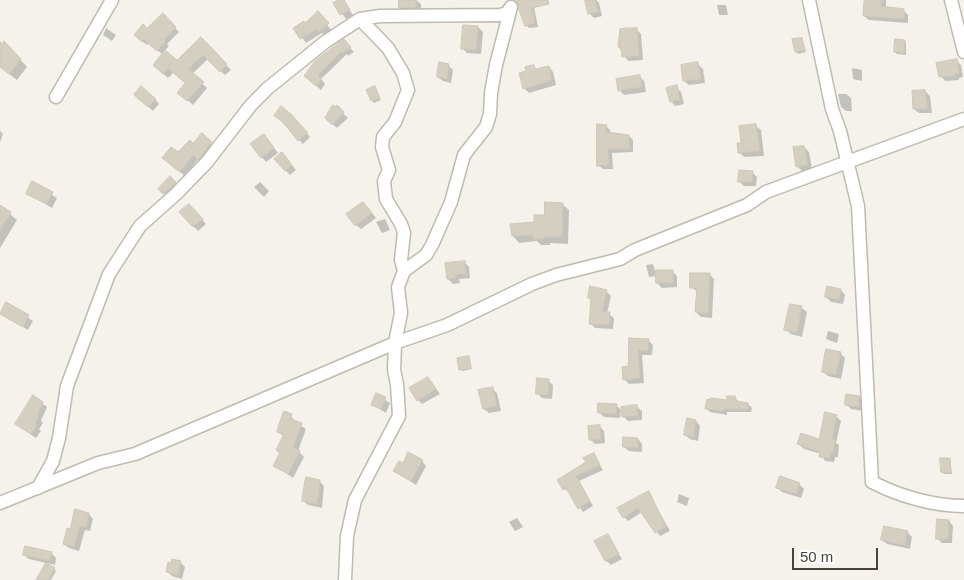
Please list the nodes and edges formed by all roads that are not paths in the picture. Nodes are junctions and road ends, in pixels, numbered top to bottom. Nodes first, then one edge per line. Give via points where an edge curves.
1 (112, 0) edge
2 (809, 0) edge
3 (951, 0) edge
4 (511, 4) edge
5 (360, 19) junction
6 (964, 52) edge
7 (56, 97) dead end
8 (964, 119) edge
9 (848, 162) junction
10 (404, 271) junction
11 (394, 343) junction
12 (38, 488) junction
13 (0, 503) edge
14 (964, 506) edge
15 (346, 580) edge

1 - 7 street
2 - 9 street via 832,109
3 - 6 street
4 - 5 street via 507,13 500,16 380,16
4 - 10 street via 496,65 486,127 464,155 451,202 432,245 426,255
5 - 10 street via 388,48 403,73 408,90 395,122 383,137 382,147 389,170 384,181 386,199 404,233
5 - 12 street via 325,42 268,88 207,162 140,226 109,274 76,357 67,386 53,461
8 - 9 street
9 - 11 street via 766,192 747,205 620,259 556,274 447,325
9 - 14 street via 858,206 863,260 872,482 930,502
10 - 11 street via 398,287 401,313
11 - 12 street via 135,454 98,463
11 - 15 street via 399,416 355,500 349,520
12 - 13 street

